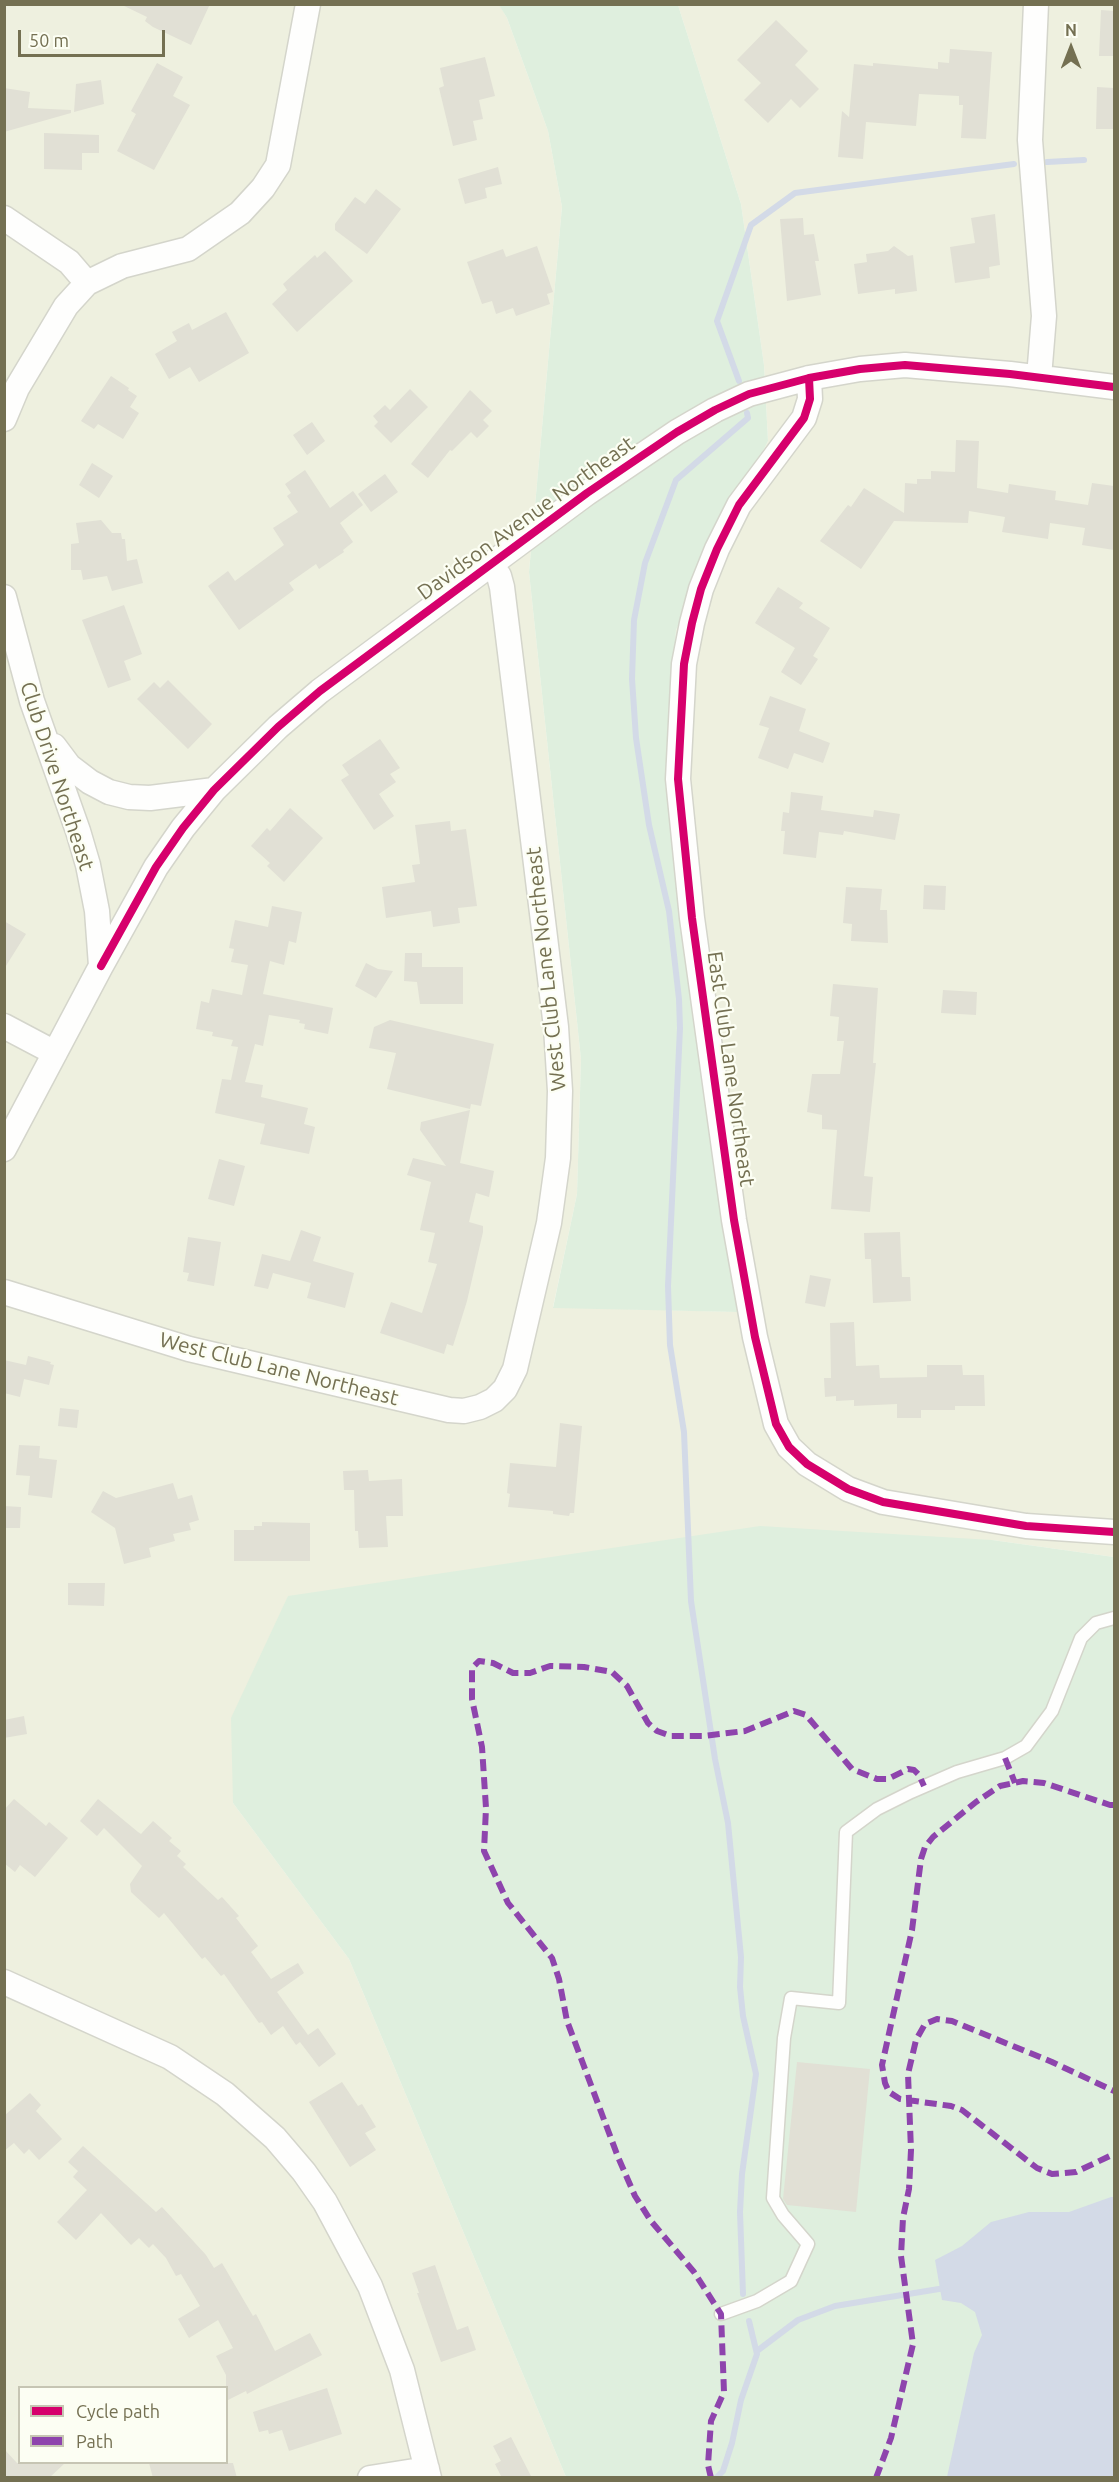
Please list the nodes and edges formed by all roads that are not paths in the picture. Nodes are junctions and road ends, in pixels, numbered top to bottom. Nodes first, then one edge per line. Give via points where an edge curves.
1 (308, 4) edge
2 (1036, 4) edge
3 (4, 218) edge
4 (87, 283) junction
5 (809, 378) junction
6 (1039, 378) junction
7 (1114, 387) edge
8 (4, 419) edge
9 (491, 564) junction
10 (4, 597) edge
11 (42, 726) junction
12 (214, 790) junction
13 (101, 966) junction
14 (4, 1026) edge
15 (55, 1053) junction
16 (4, 1149) edge
17 (4, 1292) edge
18 (1114, 1532) edge
19 (1114, 1618) edge
20 (4, 1982) edge
21 (721, 2314) dead end
22 (428, 2473) edge
23 (370, 2478) edge

1 - 4 street via 278,165 263,188 240,213 188,249 122,266
2 - 6 street via 1030,140 1044,316
3 - 4 street via 69,262
4 - 8 street via 66,306 17,388
5 - 6 street, Davidson Avenue Northeast via 905,365
5 - 9 street, Davidson Avenue Northeast via 749,394 677,432
5 - 18 street, East Club Lane Northeast via 810,399 804,418 739,506 701,589 684,664 678,779 692,918 735,1220 755,1337 776,1424 789,1447 807,1464 848,1489 883,1502 1026,1526
6 - 7 street, Davidson Avenue Northeast
9 - 12 street, Davidson Avenue Northeast via 320,691
9 - 17 street, West Club Lane Northeast via 502,587 560,1091 558,1158 549,1223 515,1370 505,1389 480,1407 449,1410 189,1349
10 - 11 street, Club Drive Northeast
11 - 12 street via 69,766 109,792 150,798
11 - 13 street, Club Drive Northeast via 88,865 97,911
12 - 13 street, Davidson Avenue Northeast via 156,867
13 - 15 street
14 - 15 street
15 - 16 street
19 - 21 lane via 1096,1623 1082,1638 1052,1711 1026,1746 1005,1758 957,1772 911,1792 877,1809 846,1832 838,2003 791,1998 784,2038 773,2198 808,2244 791,2281 757,2301
20 - 22 street via 170,2057 225,2094 275,2138 325,2202 370,2286 402,2370
22 - 23 street

